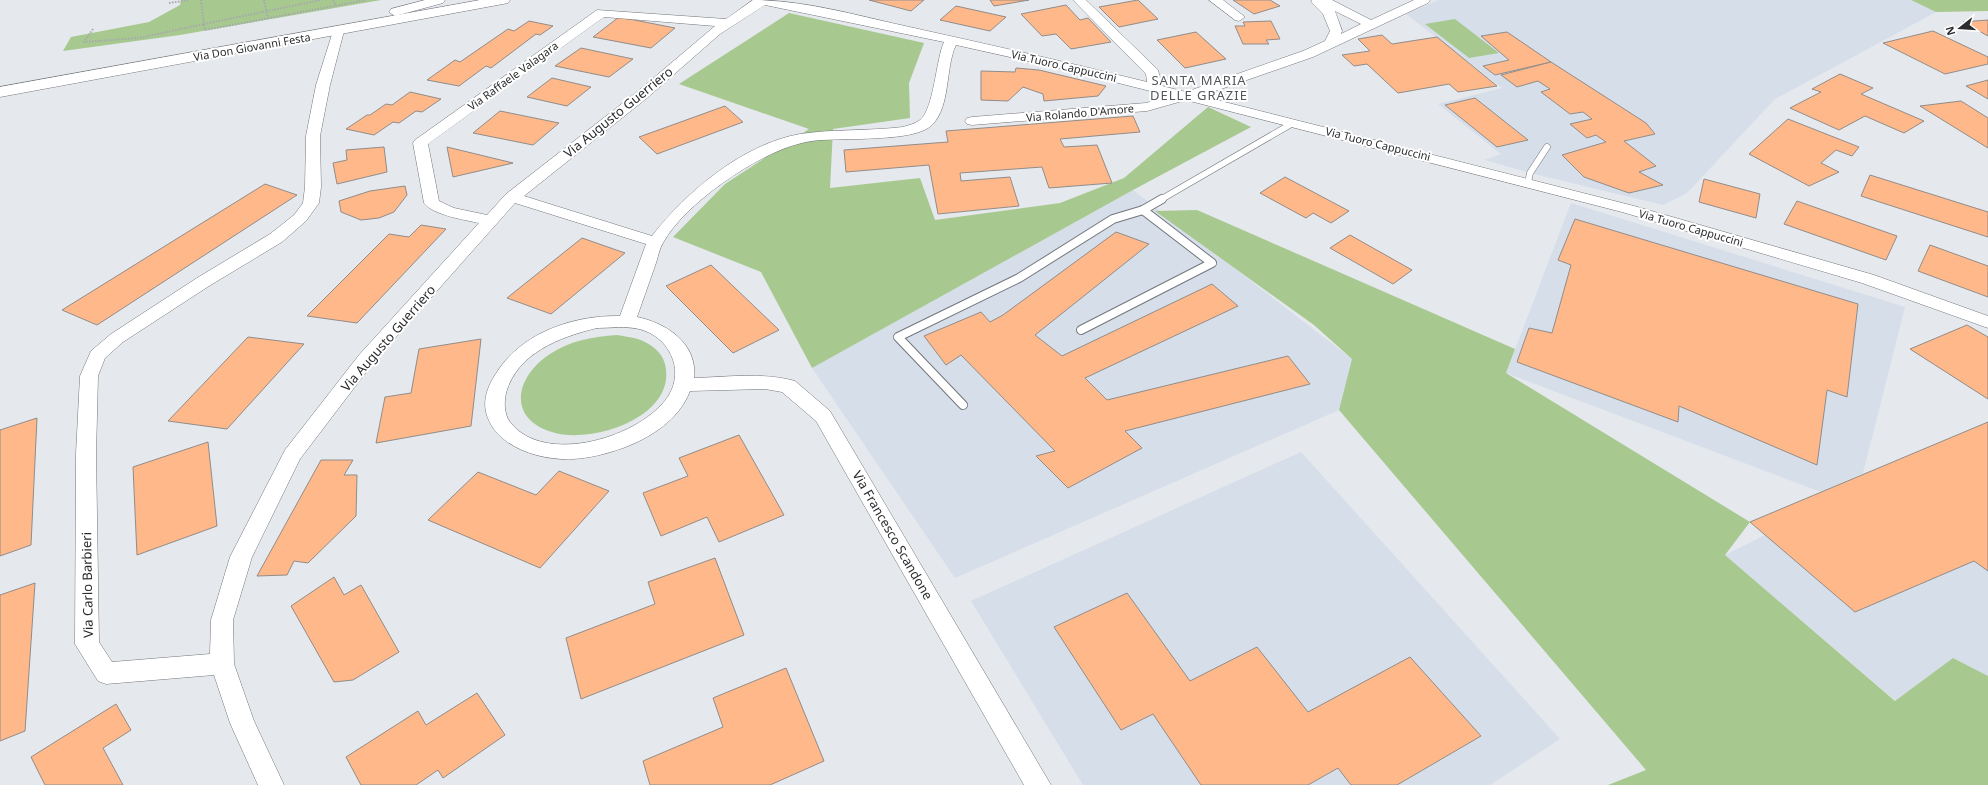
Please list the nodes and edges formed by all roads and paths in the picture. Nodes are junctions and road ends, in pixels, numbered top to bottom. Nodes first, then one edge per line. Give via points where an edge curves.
1 (189, 0) edge
2 (201, 0) edge
3 (264, 0) edge
4 (321, 0) edge
5 (333, 0) edge
6 (366, 0) edge
7 (439, 0) edge
8 (454, 0) edge
9 (503, 0) edge
10 (761, 0) edge
11 (817, 0) edge
12 (1080, 0) edge
13 (1215, 0) edge
14 (1314, 0) edge
15 (1322, 0) edge
16 (1424, 0) edge
17 (169, 3) dead end
18 (336, 6) junction
19 (266, 11) junction
20 (395, 12) junction
21 (1239, 17) dead end
22 (268, 19) junction
23 (867, 21) junction
24 (728, 23) junction
25 (204, 24) junction
26 (1370, 24) junction
27 (93, 29) dead end
28 (338, 31) junction
29 (952, 40) junction
30 (1330, 44) junction
31 (0, 80) edge
32 (1155, 88) junction
33 (0, 92) edge
34 (1187, 96) junction
35 (972, 122) dead end
36 (1293, 123) junction
37 (1548, 147) dead end
38 (1528, 183) junction
39 (512, 197) junction
40 (1143, 210) junction
41 (490, 221) junction
42 (655, 242) junction
43 (627, 322) junction
44 (1988, 322) edge
45 (1081, 330) dead end
46 (684, 384) junction
47 (963, 405) dead end
48 (222, 664) junction
49 (271, 785) edge
50 (1038, 785) edge

1 - 17 path
2 - 25 path
3 - 19 path
4 - 19 path
5 - 18 path
6 - 18 path
7 - 20 street
8 - 20 main road, Via Don Giovanni Festa
9 - 28 main road, Via Don Giovanni Festa
10 - 23 street, Via Tuoro Cappuccini
10 - 24 street, Via Augusto Guerriero
11 - 23 street
12 - 32 street via 1153,73
13 - 21 street
14 - 30 street via 1329,12 1336,31
15 - 26 street
16 - 26 street, Via Rolando D'Amore
18 - 22 path
19 - 22 path
19 - 25 path
20 - 31 main road, Via Don Giovanni Festa
22 - 25 path via 205,30
23 - 29 street, Via Tuoro Cappuccini
24 - 39 street, Via Augusto Guerriero via 642,95
24 - 41 street, Via Raffaele Valagara via 601,13 420,144 432,203 448,211
25 - 27 path via 139,38 84,42
26 - 30 street, Via Rolando D'Amore
28 - 33 main road, Via Don Giovanni Festa
28 - 48 street, Via Carlo Barbieri via 323,85 313,136 311,203 300,218 276,238 117,338 97,355 88,376 88,644 106,673
29 - 32 street, Via Tuoro Cappuccini
29 - 42 street via 933,114 921,127 904,131 813,137 778,145 741,164 709,188 680,212
30 - 34 street, Via Rolando D'Amore
32 - 34 street, Via Tuoro Cappuccini
34 - 35 street, Via Rolando D'Amore via 1147,107
34 - 36 street, Via Tuoro Cappuccini
36 - 38 street, Via Tuoro Cappuccini
36 - 40 lane
37 - 38 lane via 1530,173
38 - 44 street, Via Tuoro Cappuccini via 1628,209 1868,279
39 - 41 street, Via Augusto Guerriero
39 - 42 street
40 - 45 lane via 1212,263
40 - 47 lane via 1114,219 1018,278 898,337
41 - 48 street, Via Augusto Guerriero via 366,359 292,455 241,557 222,620
42 - 43 street
43 - 46 street via 650,327 668,336 680,349 686,366
43 - 46 street via 597,322 566,329 537,343 514,361 498,383 494,405 501,426 520,442 548,451 582,451 617,443 648,427 671,407
46 - 50 street, Via Francesco Scandone via 765,382 788,386 823,416
48 - 49 street, Via Augusto Guerriero via 242,722

